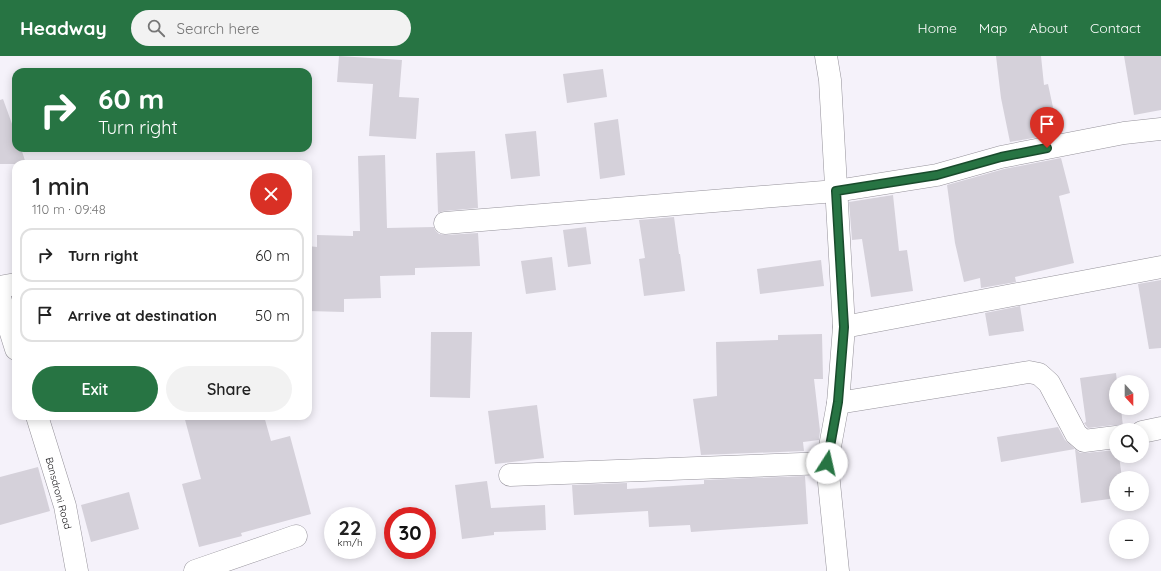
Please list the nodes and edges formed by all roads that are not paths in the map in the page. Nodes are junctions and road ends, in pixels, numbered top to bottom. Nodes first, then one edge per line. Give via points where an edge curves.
1 (826, 56) edge
2 (1161, 128) edge
3 (836, 191) junction
4 (445, 223) dead end
5 (1161, 267) edge
6 (12, 285) edge
7 (0, 287) edge
8 (0, 298) edge
9 (844, 327) junction
10 (12, 336) edge
11 (838, 402) junction
12 (38, 420) edge
13 (1161, 428) edge
14 (1149, 431) edge
15 (1109, 438) edge
16 (827, 463) junction
17 (510, 475) dead end
18 (296, 536) dead end
19 (77, 571) edge
20 (195, 571) edge
21 (838, 571) edge

1 - 3 street via 830,80
2 - 3 street via 1001,157 937,175
3 - 4 street
3 - 9 street
5 - 9 street
6 - 7 street
8 - 10 street
9 - 11 street
11 - 15 street via 1029,372 1039,374 1049,383 1076,434 1084,441
11 - 16 street
12 - 19 street, Bansdroni Road via 65,506
13 - 14 street
16 - 17 street
16 - 21 street
18 - 20 street

